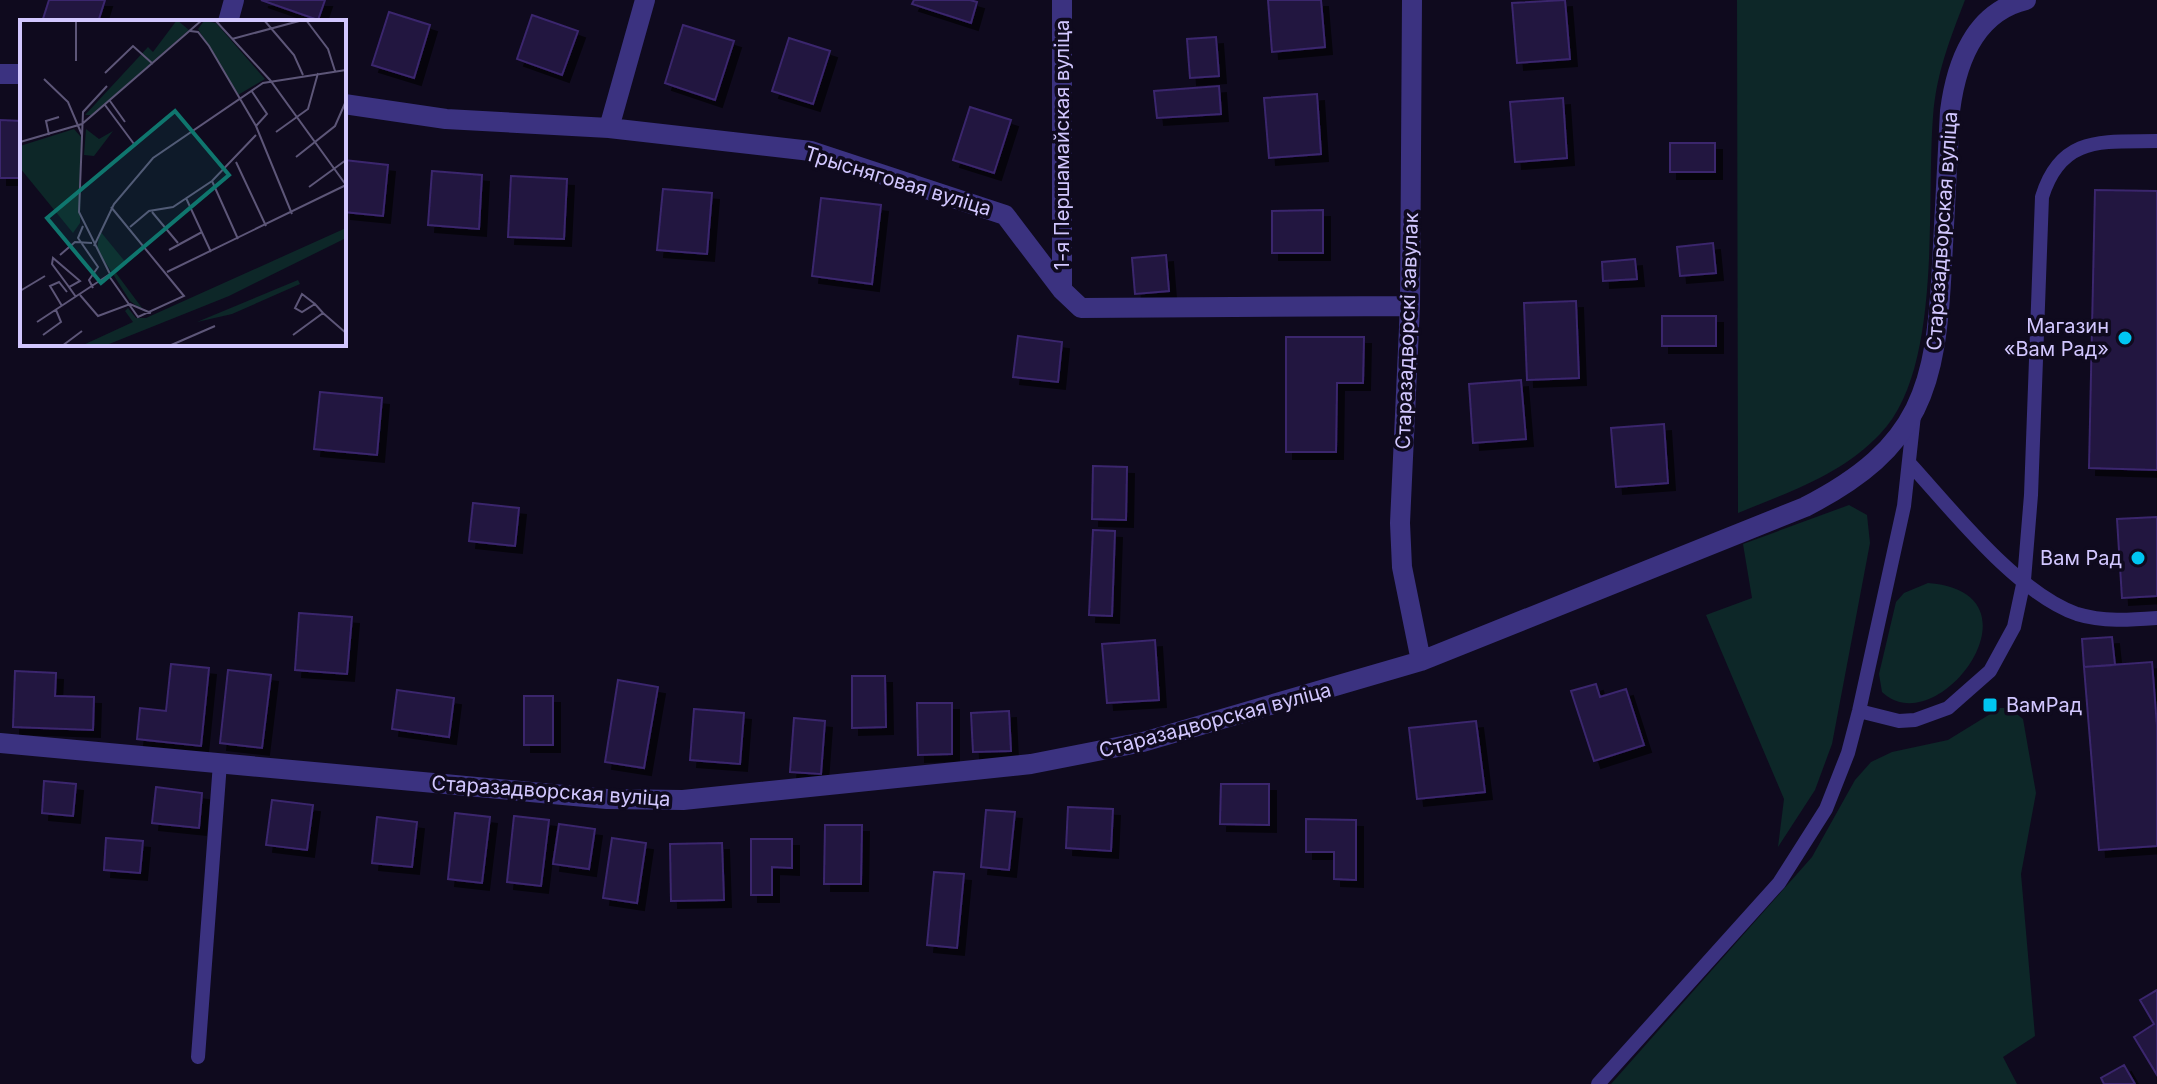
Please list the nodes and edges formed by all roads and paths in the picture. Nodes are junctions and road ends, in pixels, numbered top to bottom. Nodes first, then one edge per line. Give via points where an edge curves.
1 (234, 0) edge
2 (645, 0) edge
3 (1062, 0) edge
4 (1412, 0) edge
5 (2020, 1) edge
6 (229, 20) edge
7 (346, 104) edge
8 (609, 128) junction
9 (2157, 141) edge
10 (1062, 290) junction
11 (1410, 306) junction
12 (1914, 415) junction
13 (1911, 465) junction
14 (2024, 580) junction
15 (2157, 618) edge
16 (1421, 661) junction
17 (1859, 711) junction
18 (0, 743) edge
19 (220, 763) junction
20 (198, 1057) dead end
21 (1598, 1084) edge

1 - 6 street
2 - 8 street
3 - 10 street, 1-я Першамайская вуліца
4 - 11 street, Старазадворскі завулак
5 - 12 street, Старазадворская вуліца via 1981,27 1957,71 1950,111 1938,329 1929,377
7 - 8 street, Трысняговая вуліца via 446,119
8 - 10 street, Трысняговая вуліца via 811,151 1005,215
9 - 14 lane via 2079,147 2059,162 2042,197
10 - 11 street, Трысняговая вуліца via 1081,308
11 - 16 street, Старазадворскі завулак via 1400,523 1402,567
12 - 13 lane
12 - 16 street, Старазадворская вуліца via 1862,474 1805,507
13 - 14 lane
13 - 17 lane
14 - 15 lane via 2083,615
14 - 17 lane via 2014,627 2000,659 1962,698 1915,720
16 - 19 street, Старазадворская вуліца via 1088,754 683,800 607,799
17 - 21 lane via 1832,795 1797,858
18 - 19 street, Старазадворская вуліца
19 - 20 lane

